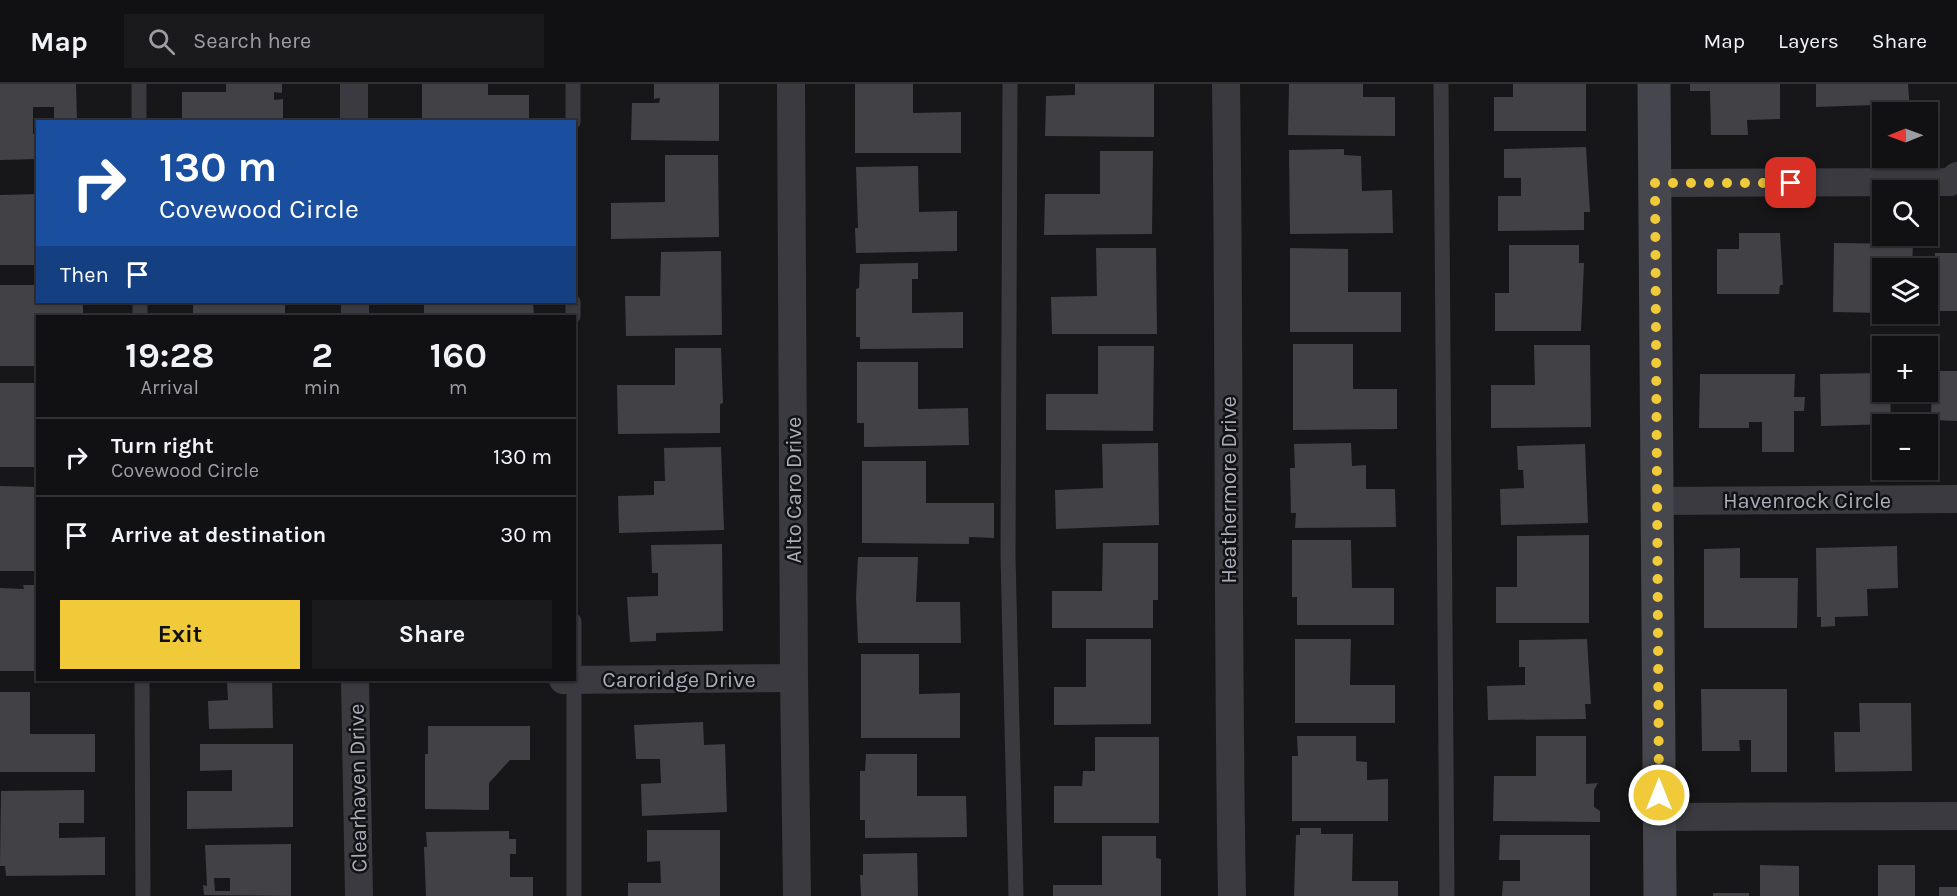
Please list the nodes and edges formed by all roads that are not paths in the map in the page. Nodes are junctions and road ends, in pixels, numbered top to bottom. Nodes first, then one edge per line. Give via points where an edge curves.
1 (139, 84) edge
2 (354, 84) edge
3 (573, 84) edge
4 (791, 84) edge
5 (1010, 84) edge
6 (1226, 84) edge
7 (1441, 84) edge
8 (1654, 84) edge
9 (139, 120) edge
10 (354, 120) edge
11 (573, 120) edge
12 (1957, 176) edge
13 (1655, 183) junction
14 (1957, 499) edge
15 (1657, 501) junction
16 (794, 678) junction
17 (576, 680) edge
18 (142, 681) edge
19 (355, 681) edge
20 (569, 681) edge
21 (1957, 816) edge
22 (1659, 817) junction
23 (143, 896) edge
24 (359, 896) edge
25 (574, 896) edge
26 (797, 896) edge
27 (1016, 896) edge
28 (1232, 896) edge
29 (1447, 896) edge
30 (1660, 896) edge

1 - 9 lane
2 - 10 street
3 - 11 lane
4 - 16 street, Alto Caro Drive
5 - 27 lane via 1008,555
6 - 28 street, Heathermore Drive
7 - 29 lane
8 - 13 street
12 - 13 street via 1950,182
13 - 15 street
14 - 15 street, Havenrock Circle
15 - 22 street
16 - 17 street, Caroridge Drive
16 - 26 street, Alto Caro Drive
18 - 23 lane
19 - 24 street, Clearhaven Drive
20 - 25 lane
21 - 22 street
22 - 30 street

